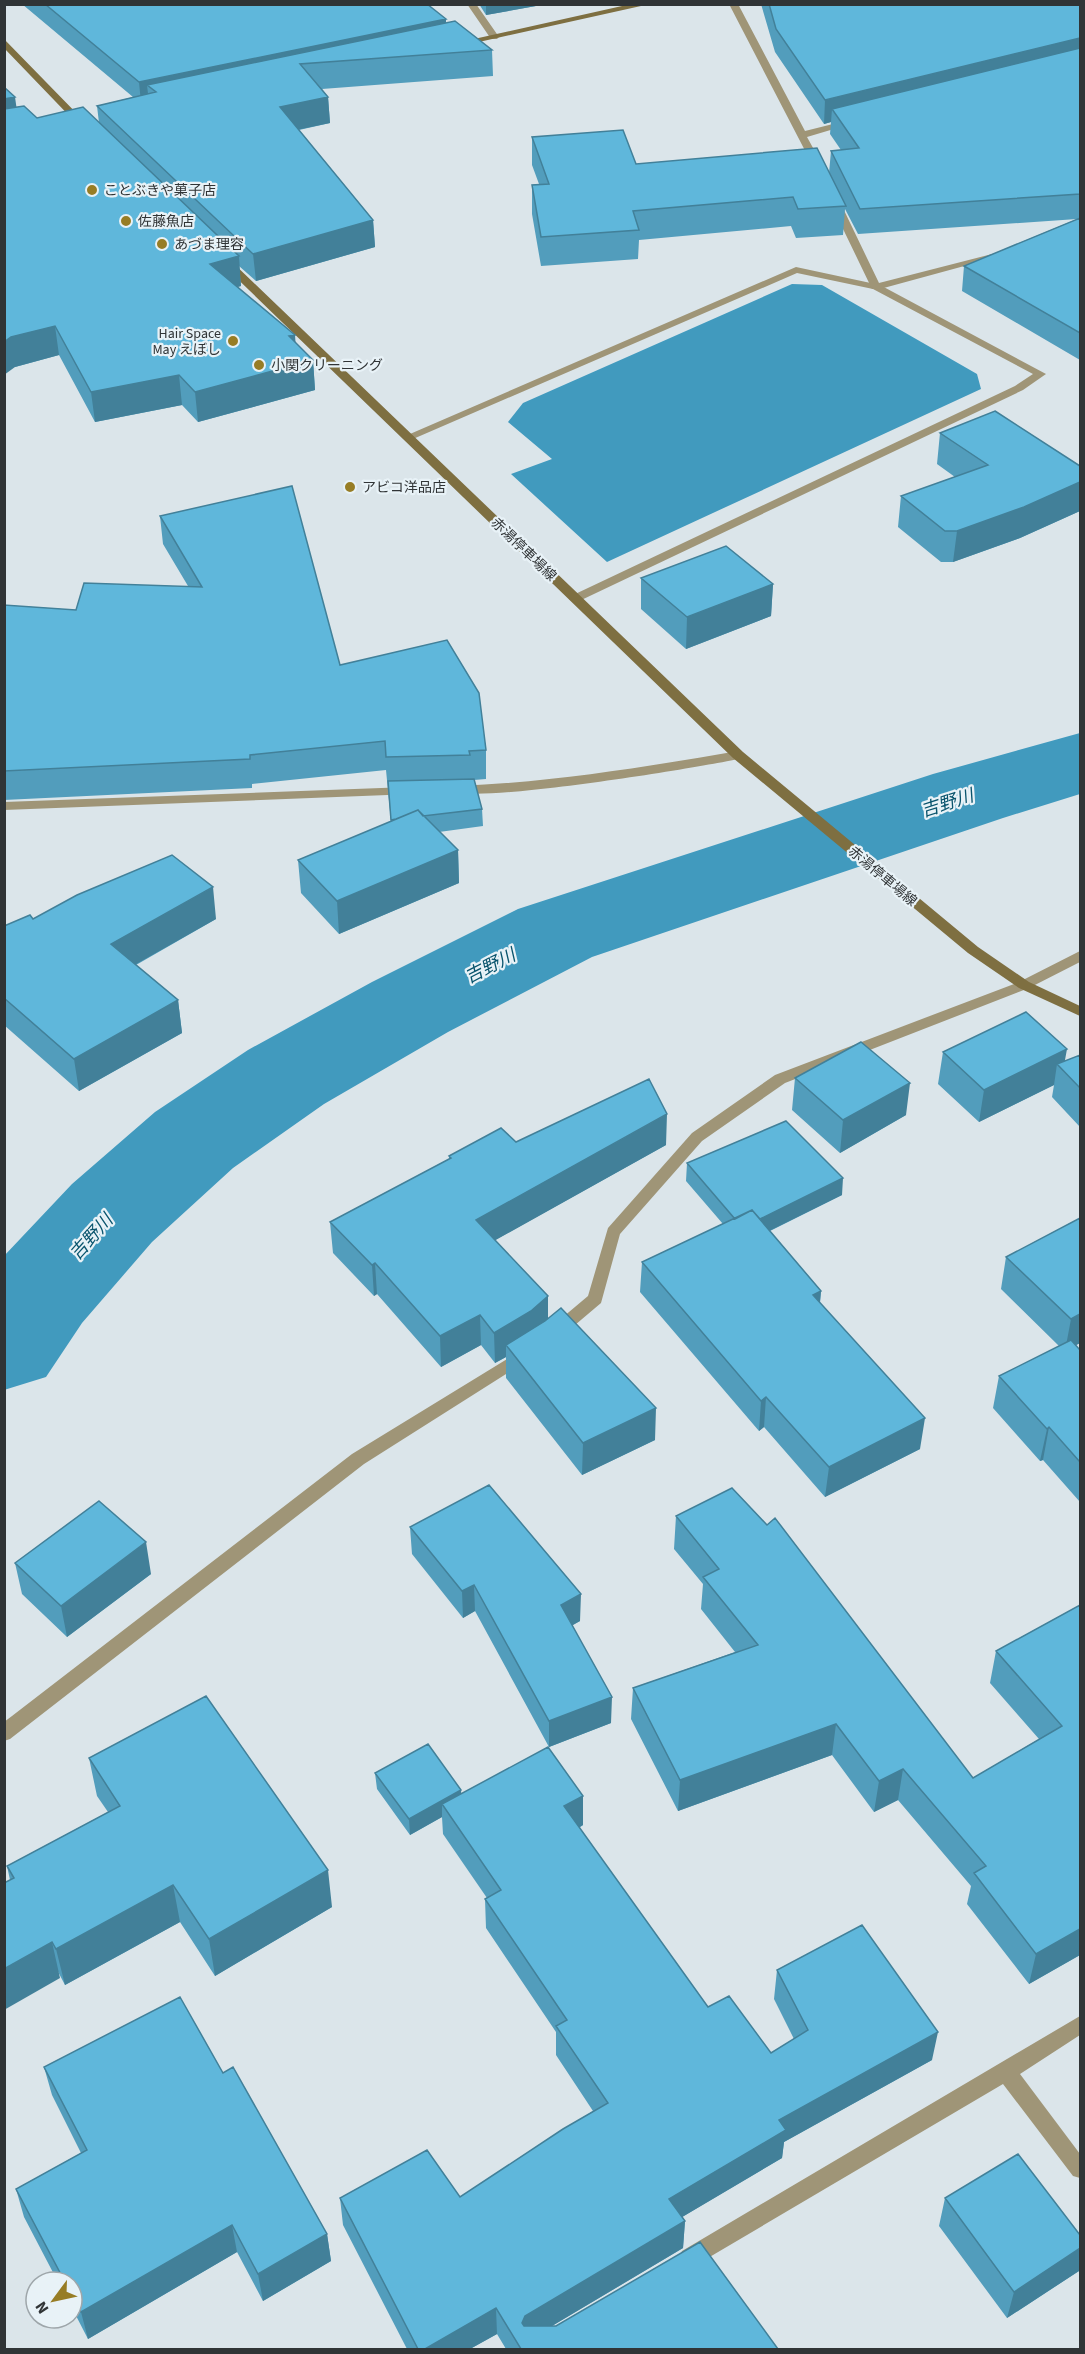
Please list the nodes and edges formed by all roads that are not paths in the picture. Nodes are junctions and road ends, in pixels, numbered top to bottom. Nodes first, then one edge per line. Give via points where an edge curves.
1 (471, 4) edge
2 (646, 4) edge
3 (734, 4) edge
4 (494, 37) junction
5 (4, 42) edge
6 (448, 46) edge
7 (860, 120) edge
8 (802, 135) junction
9 (96, 138) edge
10 (822, 175) edge
11 (832, 196) edge
12 (214, 251) edge
13 (1012, 252) edge
14 (876, 287) junction
15 (409, 437) junction
16 (575, 599) junction
17 (738, 755) junction
18 (449, 790) edge
19 (426, 791) edge
20 (4, 806) edge
21 (1080, 956) edge
22 (1024, 985) junction
23 (1080, 1011) edge
24 (4, 1734) edge
25 (1080, 2025) edge
26 (1006, 2072) junction
27 (1080, 2169) edge
28 (677, 2265) edge

1 - 4 street
2 - 4 main road
3 - 8 street
4 - 6 main road
5 - 9 main road
7 - 8 street
8 - 10 street
11 - 14 street
12 - 15 main road, 赤湯停車場線
13 - 14 street
14 - 15 street via 796,270
14 - 16 street via 1041,374 1020,388
15 - 16 main road, 赤湯停車場線
16 - 17 main road, 赤湯停車場線
17 - 18 street via 517,789
17 - 22 main road, 赤湯停車場線 via 973,950
19 - 20 street
21 - 22 street
22 - 23 main road, 赤湯停車場線
22 - 24 street via 780,1079 697,1137 613,1232 595,1299 542,1343 358,1459
25 - 26 street
26 - 27 street
26 - 28 street

